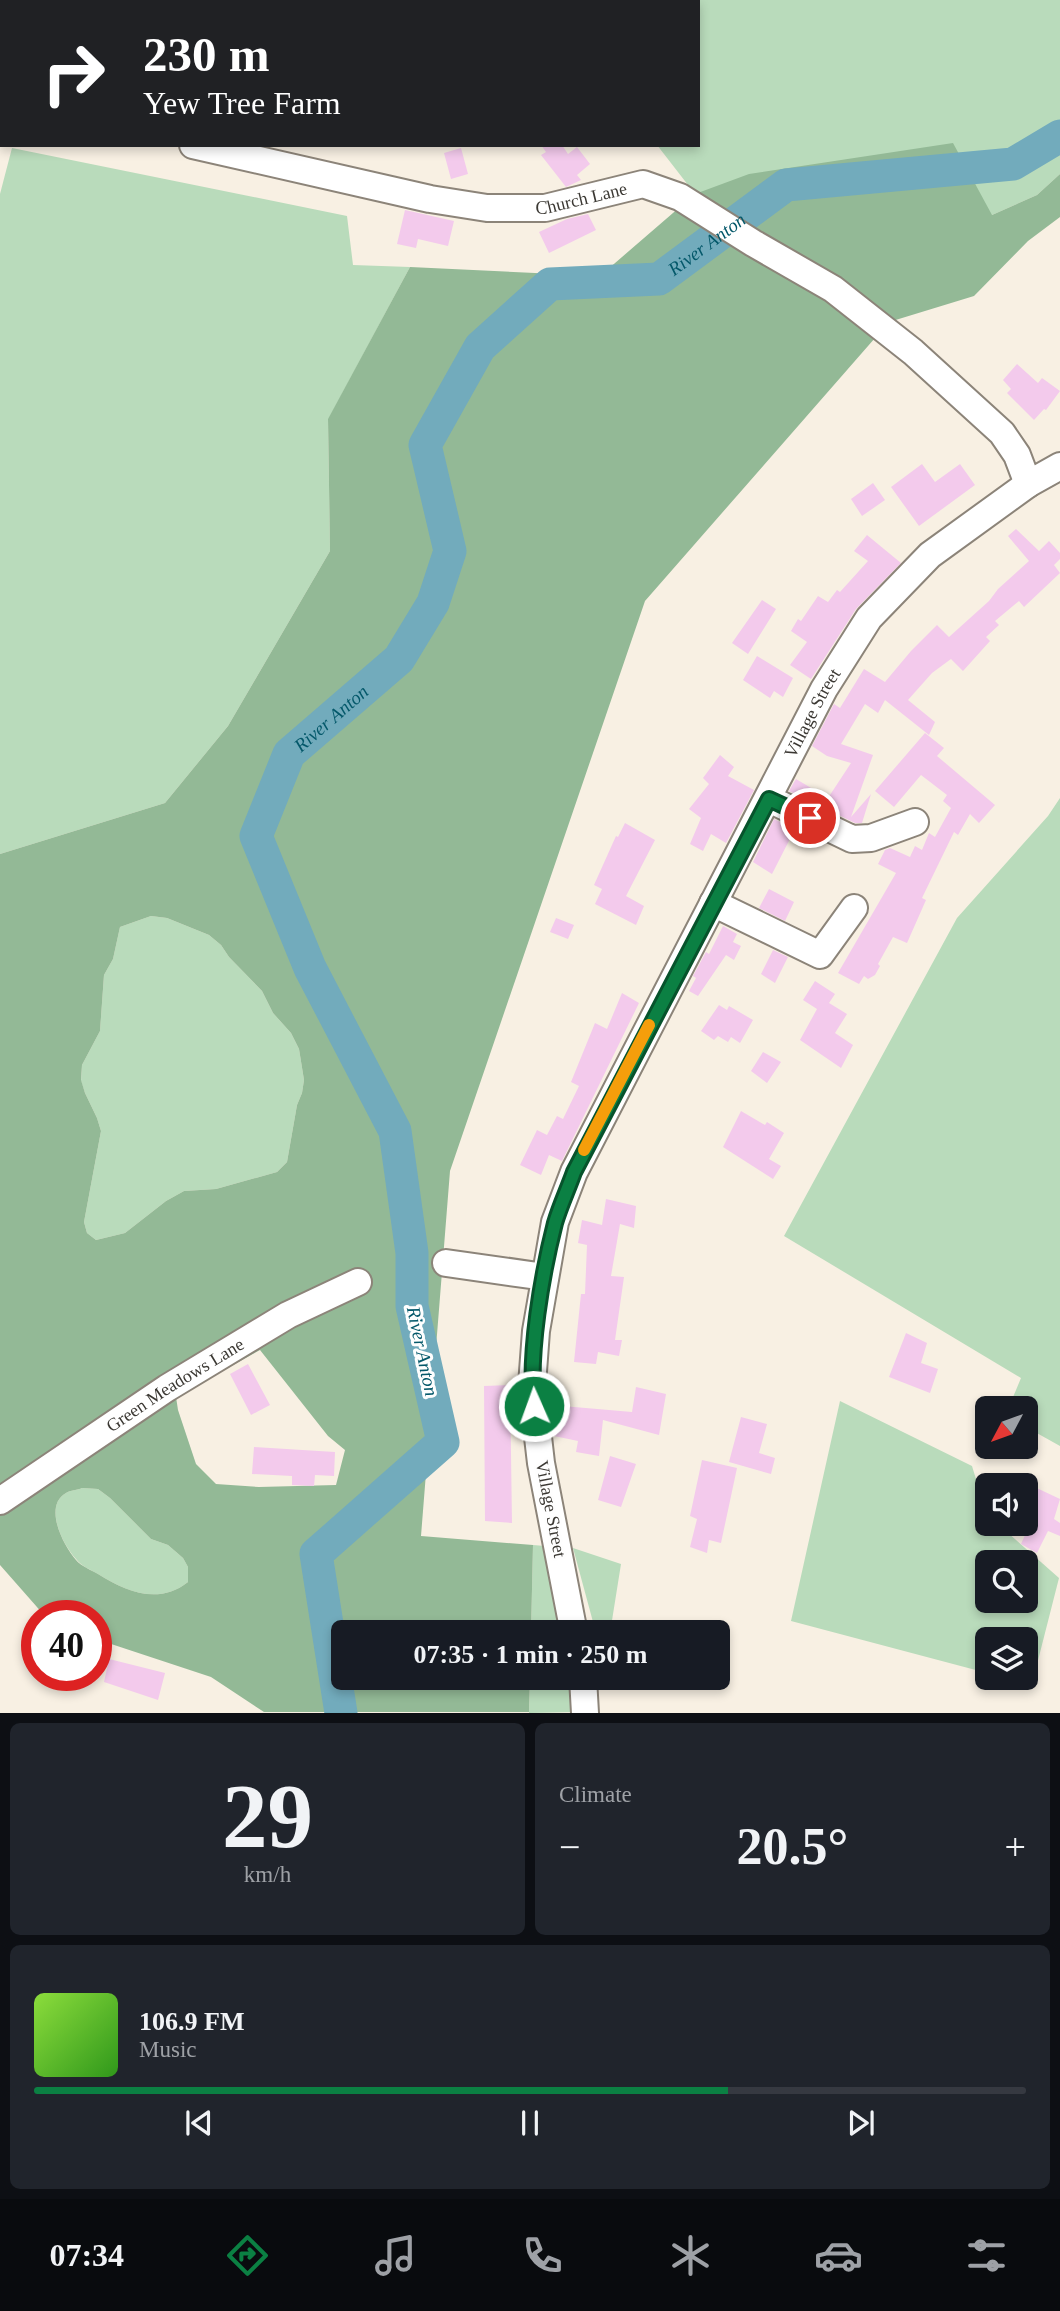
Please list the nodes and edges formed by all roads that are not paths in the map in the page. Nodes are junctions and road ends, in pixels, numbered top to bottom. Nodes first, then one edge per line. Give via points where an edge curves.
1 (202, 147) edge
2 (1060, 466) edge
3 (1028, 484) junction
4 (769, 799) junction
5 (915, 822) dead end
6 (713, 903) junction
7 (854, 908) dead end
8 (446, 1263) dead end
9 (545, 1278) junction
10 (358, 1282) dead end
11 (0, 1501) edge
12 (571, 1620) edge
13 (584, 1690) edge
14 (585, 1713) edge

1 - 3 street, Church Lane via 487,208 545,208 643,184 680,197 834,289 959,392 1002,433
2 - 3 street, Village Street
3 - 4 street, Village Street via 930,555 869,618 824,689
4 - 5 street via 852,839 871,838
4 - 6 street, Village Street
6 - 7 street via 820,955
6 - 9 street, Village Street via 574,1172 555,1222
8 - 9 street
9 - 12 street, Village Street via 532,1385 541,1463
10 - 11 street, Green Meadows Lane via 288,1315 167,1388
13 - 14 street

